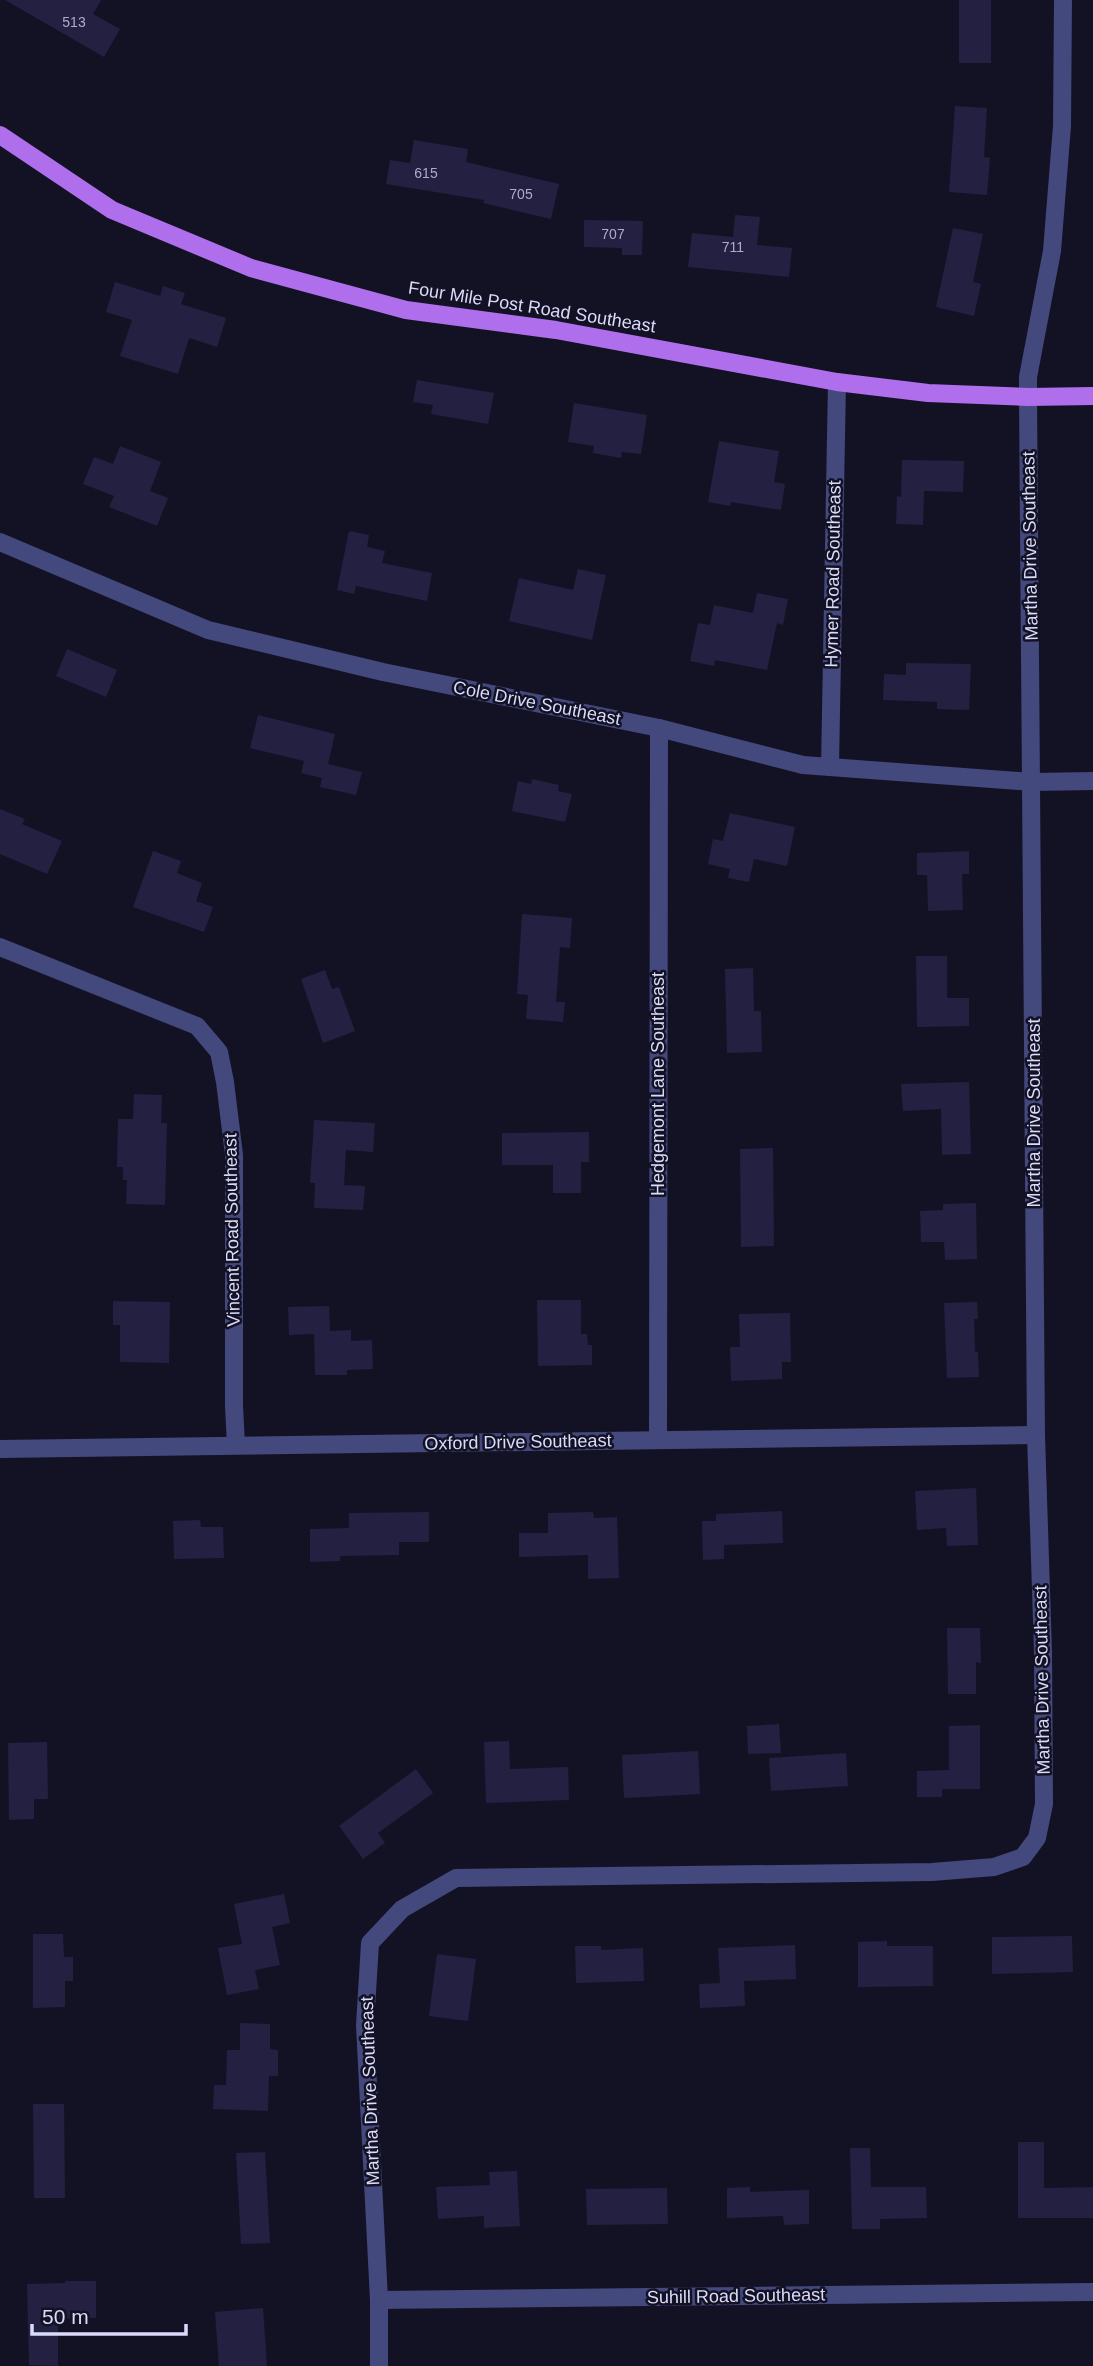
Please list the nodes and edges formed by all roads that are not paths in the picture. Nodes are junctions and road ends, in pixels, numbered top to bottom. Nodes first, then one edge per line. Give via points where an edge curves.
1 (1063, 0) edge
2 (0, 135) edge
3 (836, 382) junction
4 (1093, 396) edge
5 (1028, 397) junction
6 (0, 542) edge
7 (659, 727) junction
8 (830, 767) junction
9 (1093, 781) edge
10 (1032, 782) junction
11 (0, 947) edge
12 (1037, 1435) junction
13 (658, 1440) junction
14 (236, 1445) junction
15 (0, 1449) edge
16 (1093, 2292) edge
17 (379, 2300) junction
18 (379, 2366) edge

1 - 5 street, Martha Drive Southeast via 1062,125 1052,251
2 - 3 main road, Four Mile Post Road Southeast via 112,209 251,268 407,310 556,330
3 - 5 main road, Four Mile Post Road Southeast via 928,393
3 - 8 street, Hymer Road Southeast
4 - 5 main road, Four Mile Post Road Southeast
5 - 10 street, Martha Drive Southeast
6 - 7 street, Cole Drive Southeast via 208,630 383,672
7 - 8 street, Cole Drive Southeast via 803,765
7 - 13 street, Hedgemont Lane Southeast
8 - 10 street, Cole Drive Southeast
9 - 10 street, Cole Drive Southeast
10 - 12 street, Martha Drive Southeast
11 - 14 street, Vincent Road Southeast via 197,1026 219,1052 234,1156
12 - 13 street, Oxford Drive Southeast
12 - 17 street, Martha Drive Southeast via 1044,1804 1037,1838 1023,1857 994,1867 932,1872 456,1878 402,1909 370,1943 365,2025
13 - 14 street, Oxford Drive Southeast
14 - 15 street, Oxford Drive Southeast
16 - 17 street, Suhill Road Southeast
17 - 18 street, Martha Drive Southeast

